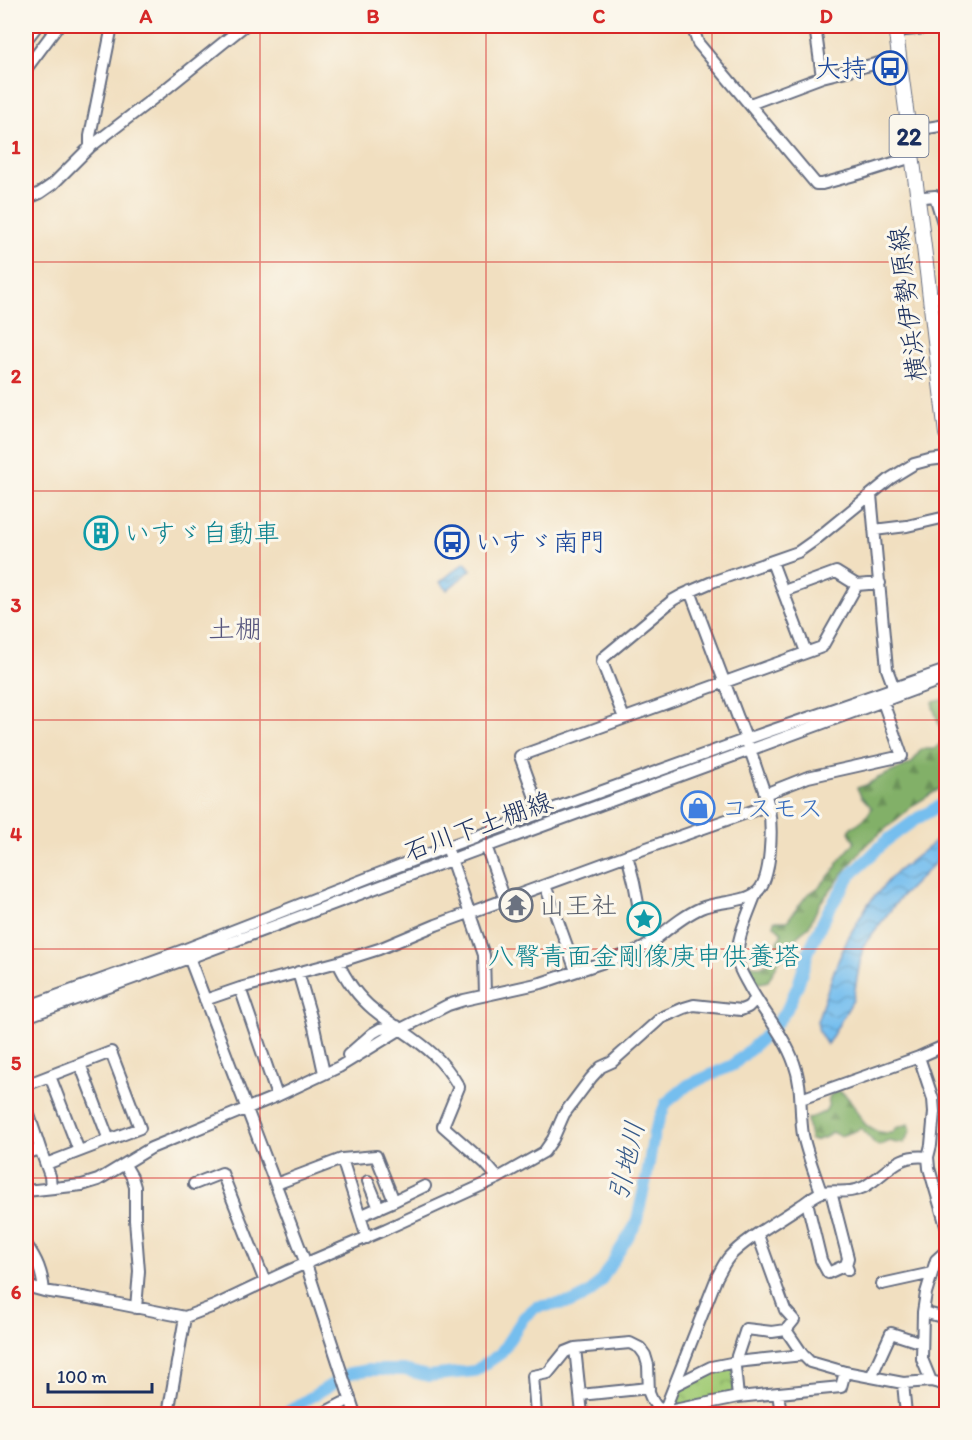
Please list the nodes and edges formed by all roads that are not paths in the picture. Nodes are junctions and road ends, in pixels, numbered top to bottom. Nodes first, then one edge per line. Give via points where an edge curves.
1 (36, 26) edge
2 (58, 26) edge
3 (112, 26) edge
4 (244, 26) edge
5 (692, 26) edge
6 (815, 26) edge
7 (946, 26) edge
8 (898, 28) edge
9 (26, 40) edge
10 (899, 58) junction
11 (26, 69) edge
12 (822, 77) junction
13 (750, 104) junction
14 (946, 125) edge
15 (915, 130) junction
16 (90, 147) junction
17 (912, 157) junction
18 (935, 196) edge
19 (26, 199) edge
20 (946, 233) edge
21 (942, 297) edge
22 (946, 370) edge
23 (946, 434) edge
24 (946, 458) edge
25 (871, 495) junction
26 (946, 517) edge
27 (874, 530) junction
28 (772, 562) junction
29 (879, 584) junction
30 (857, 585) junction
31 (690, 591) junction
32 (784, 591) junction
33 (806, 652) junction
34 (946, 670) edge
35 (946, 678) edge
36 (724, 681) junction
37 (894, 688) junction
38 (883, 702) junction
39 (624, 718) junction
40 (749, 745) junction
41 (765, 794) junction
42 (769, 806) junction
43 (541, 814) junction
44 (486, 846) junction
45 (447, 848) junction
46 (627, 855) junction
47 (451, 859) junction
48 (545, 885) junction
49 (756, 893) junction
50 (505, 900) junction
51 (471, 913) junction
52 (653, 942) junction
53 (188, 954) junction
54 (338, 962) junction
55 (576, 971) junction
56 (298, 972) junction
57 (240, 988) junction
58 (485, 995) junction
59 (756, 999) junction
60 (205, 1000) junction
61 (26, 1007) edge
62 (26, 1017) edge
63 (399, 1027) junction
64 (946, 1045) edge
65 (919, 1057) junction
66 (80, 1064) junction
67 (328, 1071) junction
68 (50, 1076) junction
69 (26, 1085) edge
70 (278, 1096) junction
71 (801, 1099) junction
72 (26, 1106) edge
73 (246, 1109) junction
74 (109, 1140) junction
75 (41, 1150) junction
76 (79, 1151) junction
77 (26, 1153) edge
78 (928, 1157) junction
79 (342, 1159) junction
80 (46, 1164) junction
81 (125, 1165) junction
82 (498, 1178) junction
83 (368, 1181) dead end
84 (194, 1184) dead end
85 (276, 1185) junction
86 (425, 1186) dead end
87 (51, 1188) junction
88 (26, 1191) edge
89 (826, 1192) junction
90 (394, 1201) junction
91 (807, 1202) junction
92 (379, 1208) junction
93 (360, 1216) junction
94 (946, 1226) edge
95 (758, 1235) junction
96 (367, 1238) junction
97 (26, 1244) edge
98 (946, 1251) edge
99 (306, 1264) junction
100 (932, 1273) junction
101 (265, 1282) junction
102 (882, 1284) dead end
103 (26, 1286) edge
104 (44, 1291) junction
105 (136, 1308) junction
106 (923, 1312) junction
107 (185, 1317) junction
108 (946, 1318) edge
109 (786, 1330) junction
110 (922, 1342) junction
111 (575, 1348) junction
112 (803, 1355) junction
113 (736, 1362) junction
114 (845, 1372) junction
115 (871, 1377) junction
116 (931, 1381) junction
117 (903, 1383) junction
118 (675, 1385) junction
119 (946, 1385) edge
120 (649, 1388) junction
121 (778, 1393) junction
122 (580, 1395) junction
123 (738, 1397) junction
124 (347, 1403) junction
125 (664, 1413) edge
126 (168, 1414) edge
127 (322, 1414) edge
128 (355, 1414) edge
129 (536, 1414) edge
130 (582, 1414) edge
131 (781, 1414) edge
132 (906, 1414) edge

1 - 9 street
2 - 11 street
3 - 16 street
4 - 16 street
5 - 13 street via 698,43
6 - 12 street
7 - 8 street
8 - 10 main road, 横浜伊勢原線 / 22
8 - 15 main road, 横浜伊勢原線 / 22
10 - 12 street
10 - 17 main road, 横浜伊勢原線 / 22
12 - 13 street
13 - 17 street via 816,184
14 - 15 street
15 - 18 main road, 横浜伊勢原線 / 22
16 - 19 street via 53,184
17 - 23 main road, 横浜伊勢原線 / 22
18 - 20 street
18 - 21 main road, 横浜伊勢原線 / 22
21 - 22 main road, 横浜伊勢原線 / 22
24 - 25 street via 908,467
25 - 27 street
25 - 28 street via 798,552
26 - 27 street
27 - 29 street
28 - 31 street
28 - 32 street
29 - 30 street
29 - 37 street via 887,669
30 - 32 street via 837,572
30 - 33 street via 822,647
31 - 36 street
31 - 39 street via 673,600 603,658
32 - 33 street
33 - 36 street
34 - 37 street, 石川下土棚線
35 - 38 street, 石川下土棚線
36 - 39 street
36 - 40 street
37 - 40 street, 石川下土棚線
38 - 40 street, 石川下土棚線
38 - 41 street via 902,756 808,777
39 - 43 street via 520,756
40 - 41 street
40 - 43 street, 石川下土棚線
40 - 44 street, 石川下土棚線
41 - 42 street
42 - 46 street
42 - 49 street via 770,852 767,871
43 - 45 street, 石川下土棚線
44 - 47 street, 石川下土棚線
44 - 50 street
45 - 47 street
45 - 53 street, 石川下土棚線 via 258,920
46 - 48 street
46 - 52 street via 642,920
47 - 51 street
47 - 53 street, 石川下土棚線
48 - 50 street
48 - 55 street
49 - 52 street via 699,909
49 - 59 street via 738,954 742,974
50 - 51 street
51 - 54 street
51 - 58 street via 484,955
52 - 55 street
53 - 60 street
53 - 61 street, 石川下土棚線
53 - 62 street, 石川下土棚線
54 - 56 street
54 - 63 street via 365,1002
55 - 58 street
56 - 57 street
56 - 67 street
57 - 60 street
57 - 70 street
58 - 63 street via 448,1005
59 - 71 street via 787,1046 799,1079
59 - 82 street via 741,1010 694,1005 660,1018 591,1078 564,1114 544,1152
60 - 73 street
63 - 67 street
63 - 82 street via 449,1070 459,1087 443,1126
64 - 65 street
65 - 71 street
65 - 78 street via 933,1099
66 - 68 street
66 - 74 street
66 - 74 street via 111,1053 140,1128
67 - 70 street
68 - 69 street
68 - 76 street
70 - 73 street
71 - 89 street via 804,1139
72 - 75 street
73 - 81 street via 151,1148
73 - 85 street
74 - 76 street
75 - 77 street
75 - 80 street
76 - 80 street
78 - 89 street via 899,1161 858,1190
78 - 94 street
79 - 85 street
79 - 90 street via 376,1156
79 - 93 street
80 - 87 street
81 - 87 street via 90,1183
81 - 105 street via 135,1187 139,1271
82 - 96 street
83 - 92 street
84 - 101 street via 222,1173
85 - 99 street
86 - 90 street
87 - 88 street
89 - 91 street
89 - 91 street via 848,1258 847,1268 828,1273 821,1260
90 - 92 street
91 - 95 street
92 - 93 street
93 - 96 street
95 - 109 street via 785,1310 794,1320
95 - 118 street via 737,1249 723,1266
96 - 99 street
97 - 104 street via 40,1267
98 - 100 street via 936,1260
99 - 101 street
99 - 124 street
100 - 102 street
100 - 106 street
101 - 107 street
103 - 104 street
104 - 105 street
105 - 107 street
106 - 108 street
106 - 110 street
107 - 126 street
109 - 112 street
109 - 113 street via 746,1329
110 - 115 street via 891,1333
110 - 116 street via 922,1359
111 - 120 street via 630,1342 645,1355
111 - 122 street
111 - 129 street via 565,1352 548,1373 533,1376
112 - 113 street
112 - 114 street via 810,1362
113 - 118 street via 711,1367
113 - 123 street
114 - 115 street
114 - 121 street via 841,1387
115 - 117 street
116 - 117 street
116 - 119 street
117 - 132 street
118 - 125 street
120 - 122 street
120 - 125 street via 651,1400
121 - 123 street
121 - 131 street
122 - 130 street
123 - 125 street
124 - 127 street
124 - 128 street

